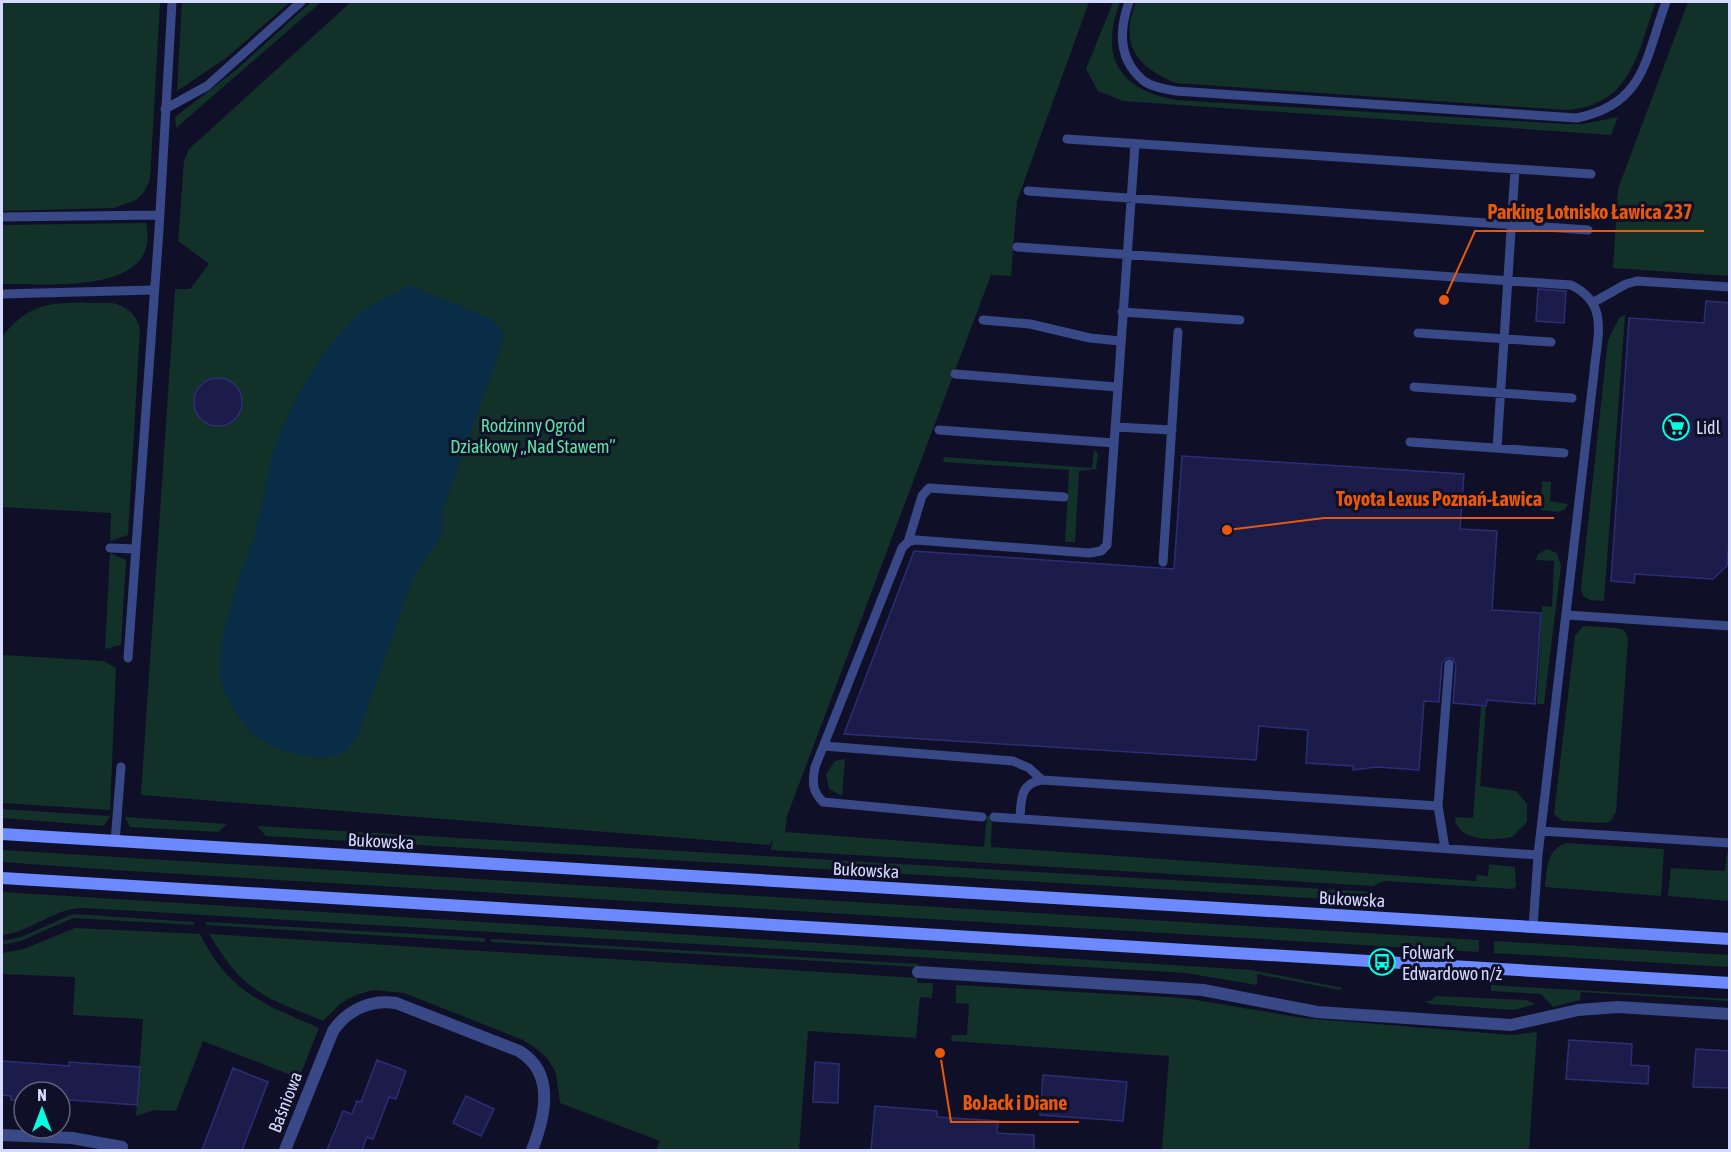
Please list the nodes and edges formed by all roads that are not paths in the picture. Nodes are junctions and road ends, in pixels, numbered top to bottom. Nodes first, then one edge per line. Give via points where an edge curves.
1 (172, 2) edge
2 (301, 2) edge
3 (1129, 2) edge
4 (1666, 2) edge
5 (165, 109) junction
6 (1067, 139) dead end
7 (1136, 144) junction
8 (1515, 169) junction
9 (1592, 174) dead end
10 (1028, 192) dead end
11 (1132, 199) junction
12 (159, 215) junction
13 (2, 218) edge
14 (1511, 225) junction
15 (1588, 230) dead end
16 (1017, 247) dead end
17 (1128, 255) junction
18 (1508, 281) junction
19 (1730, 287) edge
20 (154, 290) junction
21 (2, 294) edge
22 (1594, 302) junction
23 (1122, 312) junction
24 (983, 320) dead end
25 (1240, 320) dead end
26 (1178, 332) dead end
27 (1418, 333) dead end
28 (1504, 338) junction
29 (1120, 341) junction
30 (1551, 342) dead end
31 (956, 375) dead end
32 (1117, 387) junction
33 (1414, 387) dead end
34 (1500, 393) junction
35 (1572, 398) dead end
36 (1115, 427) junction
37 (939, 430) dead end
38 (1172, 430) junction
39 (1410, 442) dead end
40 (1114, 443) junction
41 (1497, 448) junction
42 (1564, 453) dead end
43 (1064, 497) dead end
44 (908, 542) junction
45 (110, 548) dead end
46 (135, 549) junction
47 (1163, 562) dead end
48 (1567, 615) junction
49 (1730, 626) edge
50 (128, 658) dead end
51 (1449, 664) dead end
52 (824, 746) junction
53 (121, 767) dead end
54 (1042, 780) junction
55 (1438, 806) junction
56 (982, 817) dead end
57 (994, 817) dead end
58 (1020, 819) junction
59 (1541, 831) junction
60 (2, 834) edge
61 (115, 843) junction
62 (1730, 843) edge
63 (1445, 848) junction
64 (1538, 855) junction
65 (2, 878) edge
66 (1533, 927) junction
67 (1730, 939) edge
68 (918, 972) dead end
69 (1730, 983) edge
70 (1730, 1014) edge
71 (2, 1135) edge
72 (122, 1147) dead end
73 (285, 1150) edge
74 (532, 1150) edge

1 - 5 lane
2 - 5 lane via 207,86
3 - 4 lane via 1121,44 1130,65 1145,82 1176,92 1577,118 1608,109 1634,88
5 - 12 lane
6 - 7 lane
7 - 8 lane
7 - 11 lane
8 - 9 lane
8 - 14 lane
10 - 11 lane
11 - 14 lane
11 - 17 lane
12 - 13 lane
12 - 20 lane
14 - 15 lane
14 - 18 lane
16 - 17 lane
17 - 18 lane
17 - 23 lane
18 - 22 lane via 1571,285
18 - 28 lane
19 - 22 lane via 1637,281
20 - 21 lane
20 - 46 lane
22 - 48 lane via 1598,312 1595,363
23 - 25 lane
23 - 29 lane
24 - 29 lane via 1030,324
26 - 38 lane
27 - 28 lane
28 - 30 lane
28 - 34 lane
29 - 32 lane
31 - 32 lane
32 - 36 lane
33 - 34 lane
34 - 35 lane
34 - 41 lane
36 - 38 lane
36 - 40 lane
37 - 40 lane
38 - 47 lane
39 - 41 lane
40 - 44 lane via 1107,544 1101,551 1089,554
41 - 42 lane
43 - 44 lane via 929,488 922,496
44 - 52 lane via 902,548
45 - 46 lane
46 - 50 lane
48 - 49 lane
48 - 59 lane
51 - 55 lane
52 - 54 lane via 1013,761
52 - 56 lane via 812,781 814,794 823,802
53 - 61 lane
54 - 55 lane
54 - 58 lane via 1031,781 1024,788
55 - 63 lane
57 - 58 lane
58 - 63 lane
59 - 62 lane
59 - 64 lane
60 - 61 main road, Bukowska
61 - 66 main road, Bukowska
63 - 64 lane
64 - 66 lane
65 - 69 main road
66 - 67 main road, Bukowska
68 - 70 street via 1203,990 1317,1012 1511,1025 1578,1010 1618,1007
71 - 72 street via 72,1138
73 - 74 street, Baśniowa via 329,1038 349,1014 370,1004 396,1003 519,1051 530,1059 541,1076 545,1093 542,1125

